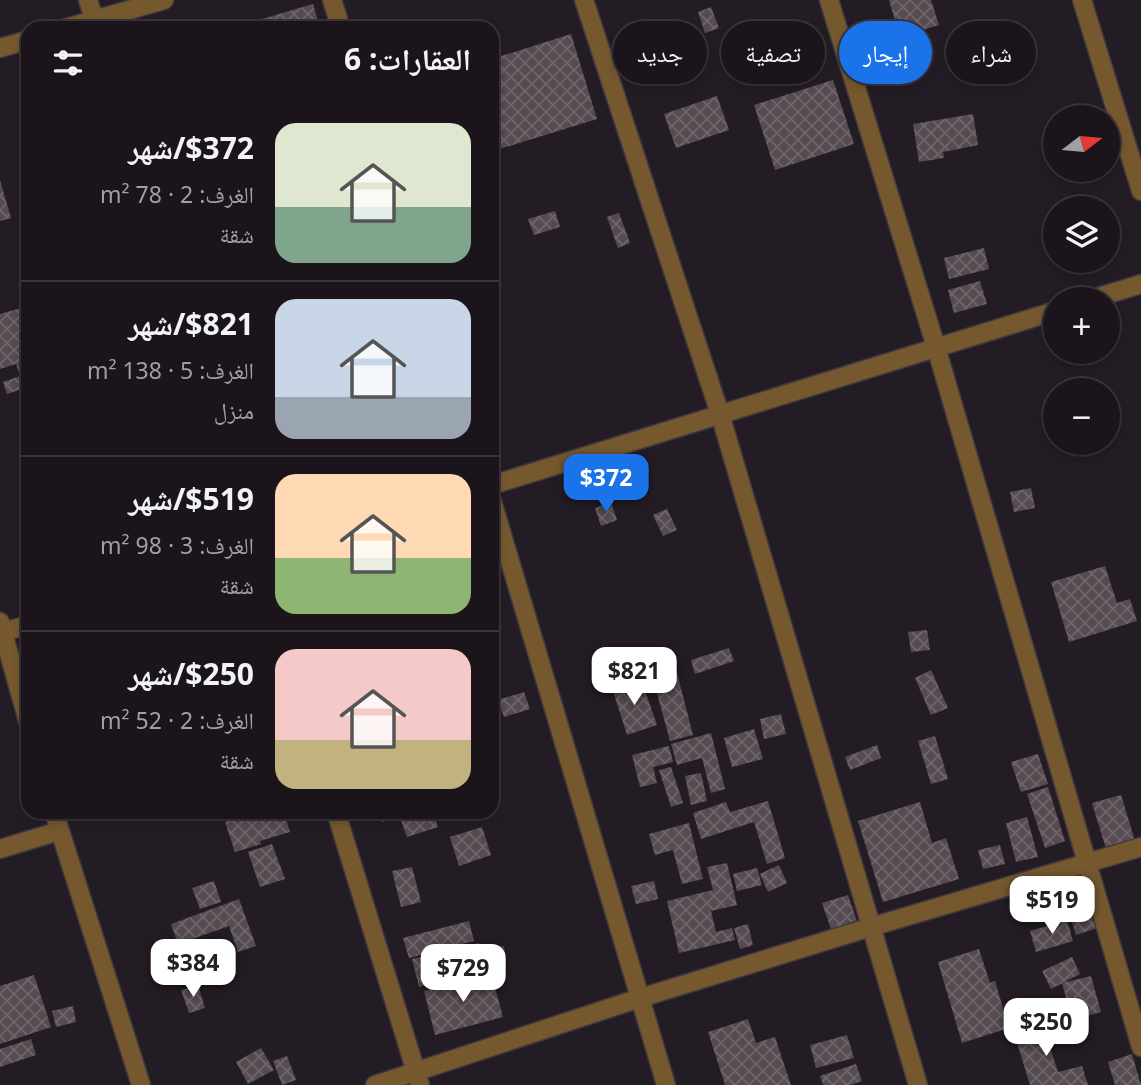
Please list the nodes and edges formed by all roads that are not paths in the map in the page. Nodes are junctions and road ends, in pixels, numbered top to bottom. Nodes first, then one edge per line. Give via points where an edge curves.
1 (88, 0) edge
2 (163, 0) edge
3 (332, 0) edge
4 (584, 0) edge
5 (829, 0) edge
6 (1082, 0) edge
7 (94, 21) edge
8 (104, 21) edge
9 (339, 21) edge
10 (21, 42) edge
11 (0, 48) edge
12 (1141, 191) edge
13 (1141, 284) edge
14 (1120, 290) edge
15 (1043, 315) edge
16 (936, 347) junction
17 (720, 414) junction
18 (499, 483) edge
19 (499, 525) edge
20 (21, 626) edge
21 (1, 627) edge
22 (21, 697) edge
23 (56, 819) edge
24 (338, 819) edge
25 (59, 831) junction
26 (1141, 847) edge
27 (0, 849) edge
28 (1088, 863) junction
29 (871, 927) junction
30 (640, 998) junction
31 (1141, 1047) edge
32 (418, 1078) edge
33 (141, 1085) edge
34 (375, 1085) edge
35 (666, 1085) edge
36 (918, 1085) edge

1 - 7 street
2 - 8 street
3 - 9 street
4 - 17 street
5 - 16 street
6 - 12 street
10 - 11 street
13 - 14 street
15 - 16 street
16 - 17 street
16 - 28 street
17 - 18 street
17 - 29 street
19 - 30 street
20 - 21 street
21 - 22 street
23 - 25 street
24 - 32 street
25 - 27 street
25 - 33 street
26 - 28 street
28 - 29 street
28 - 31 street
29 - 30 street
29 - 36 street
30 - 32 street
30 - 35 street
32 - 34 street

